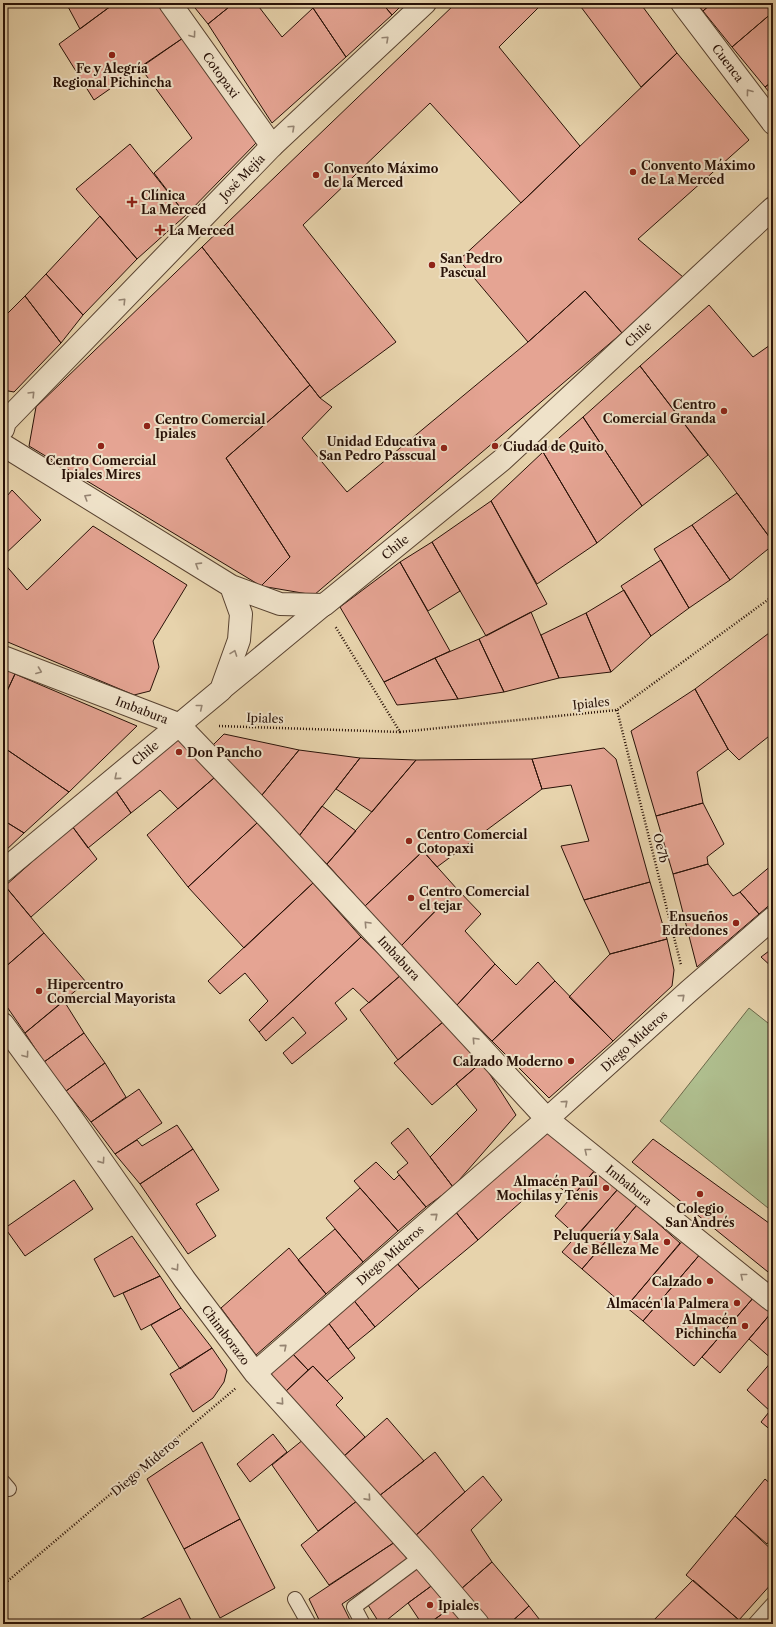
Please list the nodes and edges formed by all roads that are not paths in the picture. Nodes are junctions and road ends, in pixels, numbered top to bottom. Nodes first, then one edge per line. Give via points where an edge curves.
1 (170, 3) edge
2 (425, 3) edge
3 (682, 3) edge
4 (773, 123) edge
5 (272, 146) junction
6 (773, 208) edge
7 (4, 424) edge
8 (3, 445) edge
9 (231, 586) junction
10 (328, 613) junction
11 (3, 657) edge
12 (221, 690) junction
13 (178, 724) junction
14 (3, 871) edge
15 (773, 918) edge
16 (3, 1024) edge
17 (547, 1119) junction
18 (773, 1301) edge
19 (255, 1373) junction
20 (421, 1557) junction
21 (295, 1599) dead end
22 (773, 1604) edge
23 (309, 1624) edge
24 (362, 1624) edge
25 (478, 1624) edge
26 (755, 1624) edge

1 -> 5 street, Cotopaxi
5 -> 2 street, José Mejía
4 -> 3 street, Cuenca
7 -> 5 street, José Mejía
6 - 10 street, Chile via 502,460
9 -> 8 street
9 - 10 street via 280,604
12 -> 9 street via 239,640 241,614
10 - 12 street, Chile
11 -> 13 street, Imbabura
13 -> 12 street, Chile
13 -> 14 street, Chile
17 -> 13 street, Imbabura via 272,821
17 -> 15 street, Diego Mideros
16 -> 19 street, Chimborazo via 185,1280
18 -> 17 street, Imbabura
19 -> 17 street, Diego Mideros
19 -> 20 street, Chimborazo
20 - 24 lane via 354,1607
20 - 25 street, Chimborazo
21 - 23 lane
22 - 26 lane

